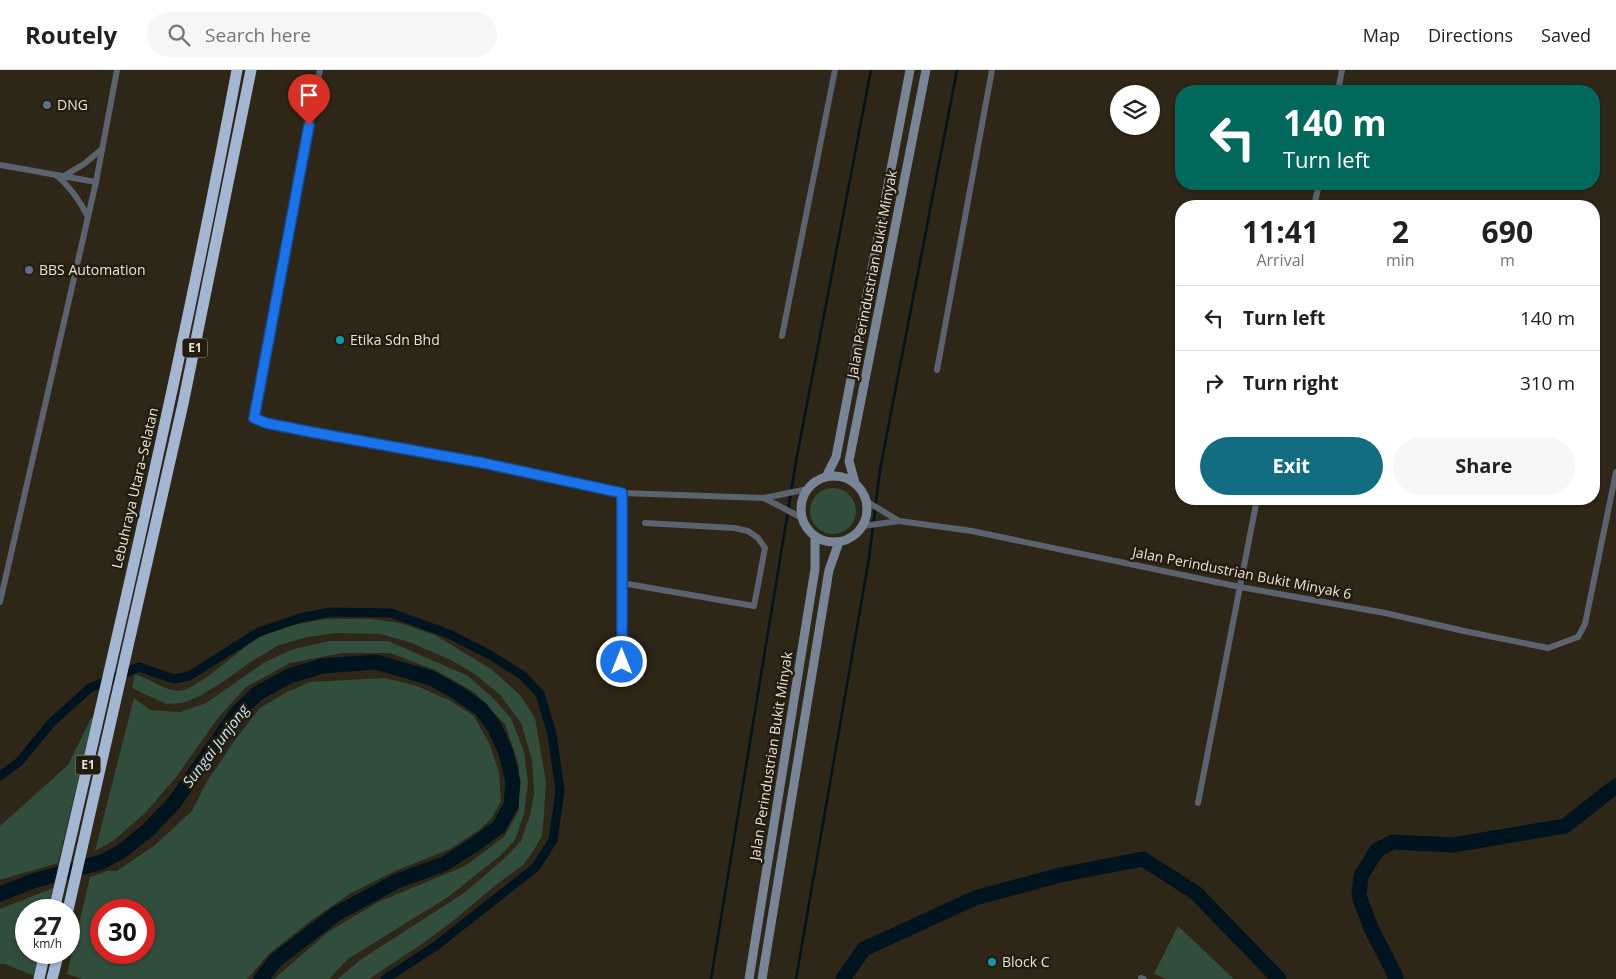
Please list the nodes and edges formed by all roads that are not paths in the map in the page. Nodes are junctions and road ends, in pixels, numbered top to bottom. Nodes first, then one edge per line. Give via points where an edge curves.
1 (117, 70) edge
2 (237, 70) edge
3 (251, 70) edge
4 (320, 70) edge
5 (835, 70) edge
6 (910, 70) edge
7 (926, 70) edge
8 (992, 70) edge
9 (1342, 70) edge
10 (1339, 85) edge
11 (102, 148) junction
12 (0, 165) edge
13 (55, 175) junction
14 (64, 176) junction
15 (96, 182) junction
16 (88, 217) junction
17 (782, 336) dead end
18 (937, 370) dead end
19 (1616, 472) edge
20 (826, 477) junction
21 (855, 483) junction
22 (804, 490) junction
23 (622, 493) junction
24 (764, 498) junction
25 (870, 503) junction
26 (1256, 505) edge
27 (802, 518) junction
28 (899, 521) junction
29 (645, 523) dead end
30 (867, 526) junction
31 (815, 536) junction
32 (839, 542) junction
33 (622, 583) junction
34 (1240, 587) junction
35 (0, 602) edge
36 (622, 662) dead end
37 (1198, 803) dead end
38 (57, 899) edge
39 (71, 899) edge
40 (42, 964) edge
41 (56, 964) edge
42 (38, 979) edge
43 (52, 979) edge
44 (749, 979) edge
45 (762, 979) edge

1 - 11 street
2 - 38 highway, Lebuhraya Utara–Selatan / E1 via 185,332
3 - 39 highway, Lebuhraya Utara–Selatan / E1 via 197,338
4 - 23 street via 254,418 266,423 483,463
5 - 17 street
6 - 20 main road, Jalan Perindustrian Bukit Minyak via 836,457
7 - 21 main road, Jalan Perindustrian Bukit Minyak via 849,461
8 - 18 street
9 - 10 street
11 - 14 street
11 - 15 street
12 - 13 street
13 - 14 street
13 - 16 street via 66,183
14 - 15 street
15 - 16 street
16 - 35 street
19 - 34 street, Jalan Perindustrian Bukit Minyak 6 via 1584,624 1578,636 1548,648 1385,613
20 - 21 main road via 846,478
20 - 22 main road
21 - 25 main road
22 - 24 street
22 - 27 main road
23 - 24 street
23 - 33 street
24 - 27 street
25 - 28 street
25 - 30 main road
26 - 34 street
27 - 31 main road
28 - 30 street
28 - 34 street, Jalan Perindustrian Bukit Minyak 6 via 972,531
29 - 33 street via 734,528 748,531 758,538 765,548 754,606
30 - 32 main road
31 - 32 main road
31 - 44 main road, Jalan Perindustrian Bukit Minyak via 815,569
32 - 45 main road, Jalan Perindustrian Bukit Minyak via 829,570
33 - 36 street
34 - 37 street
40 - 42 highway
41 - 43 highway

